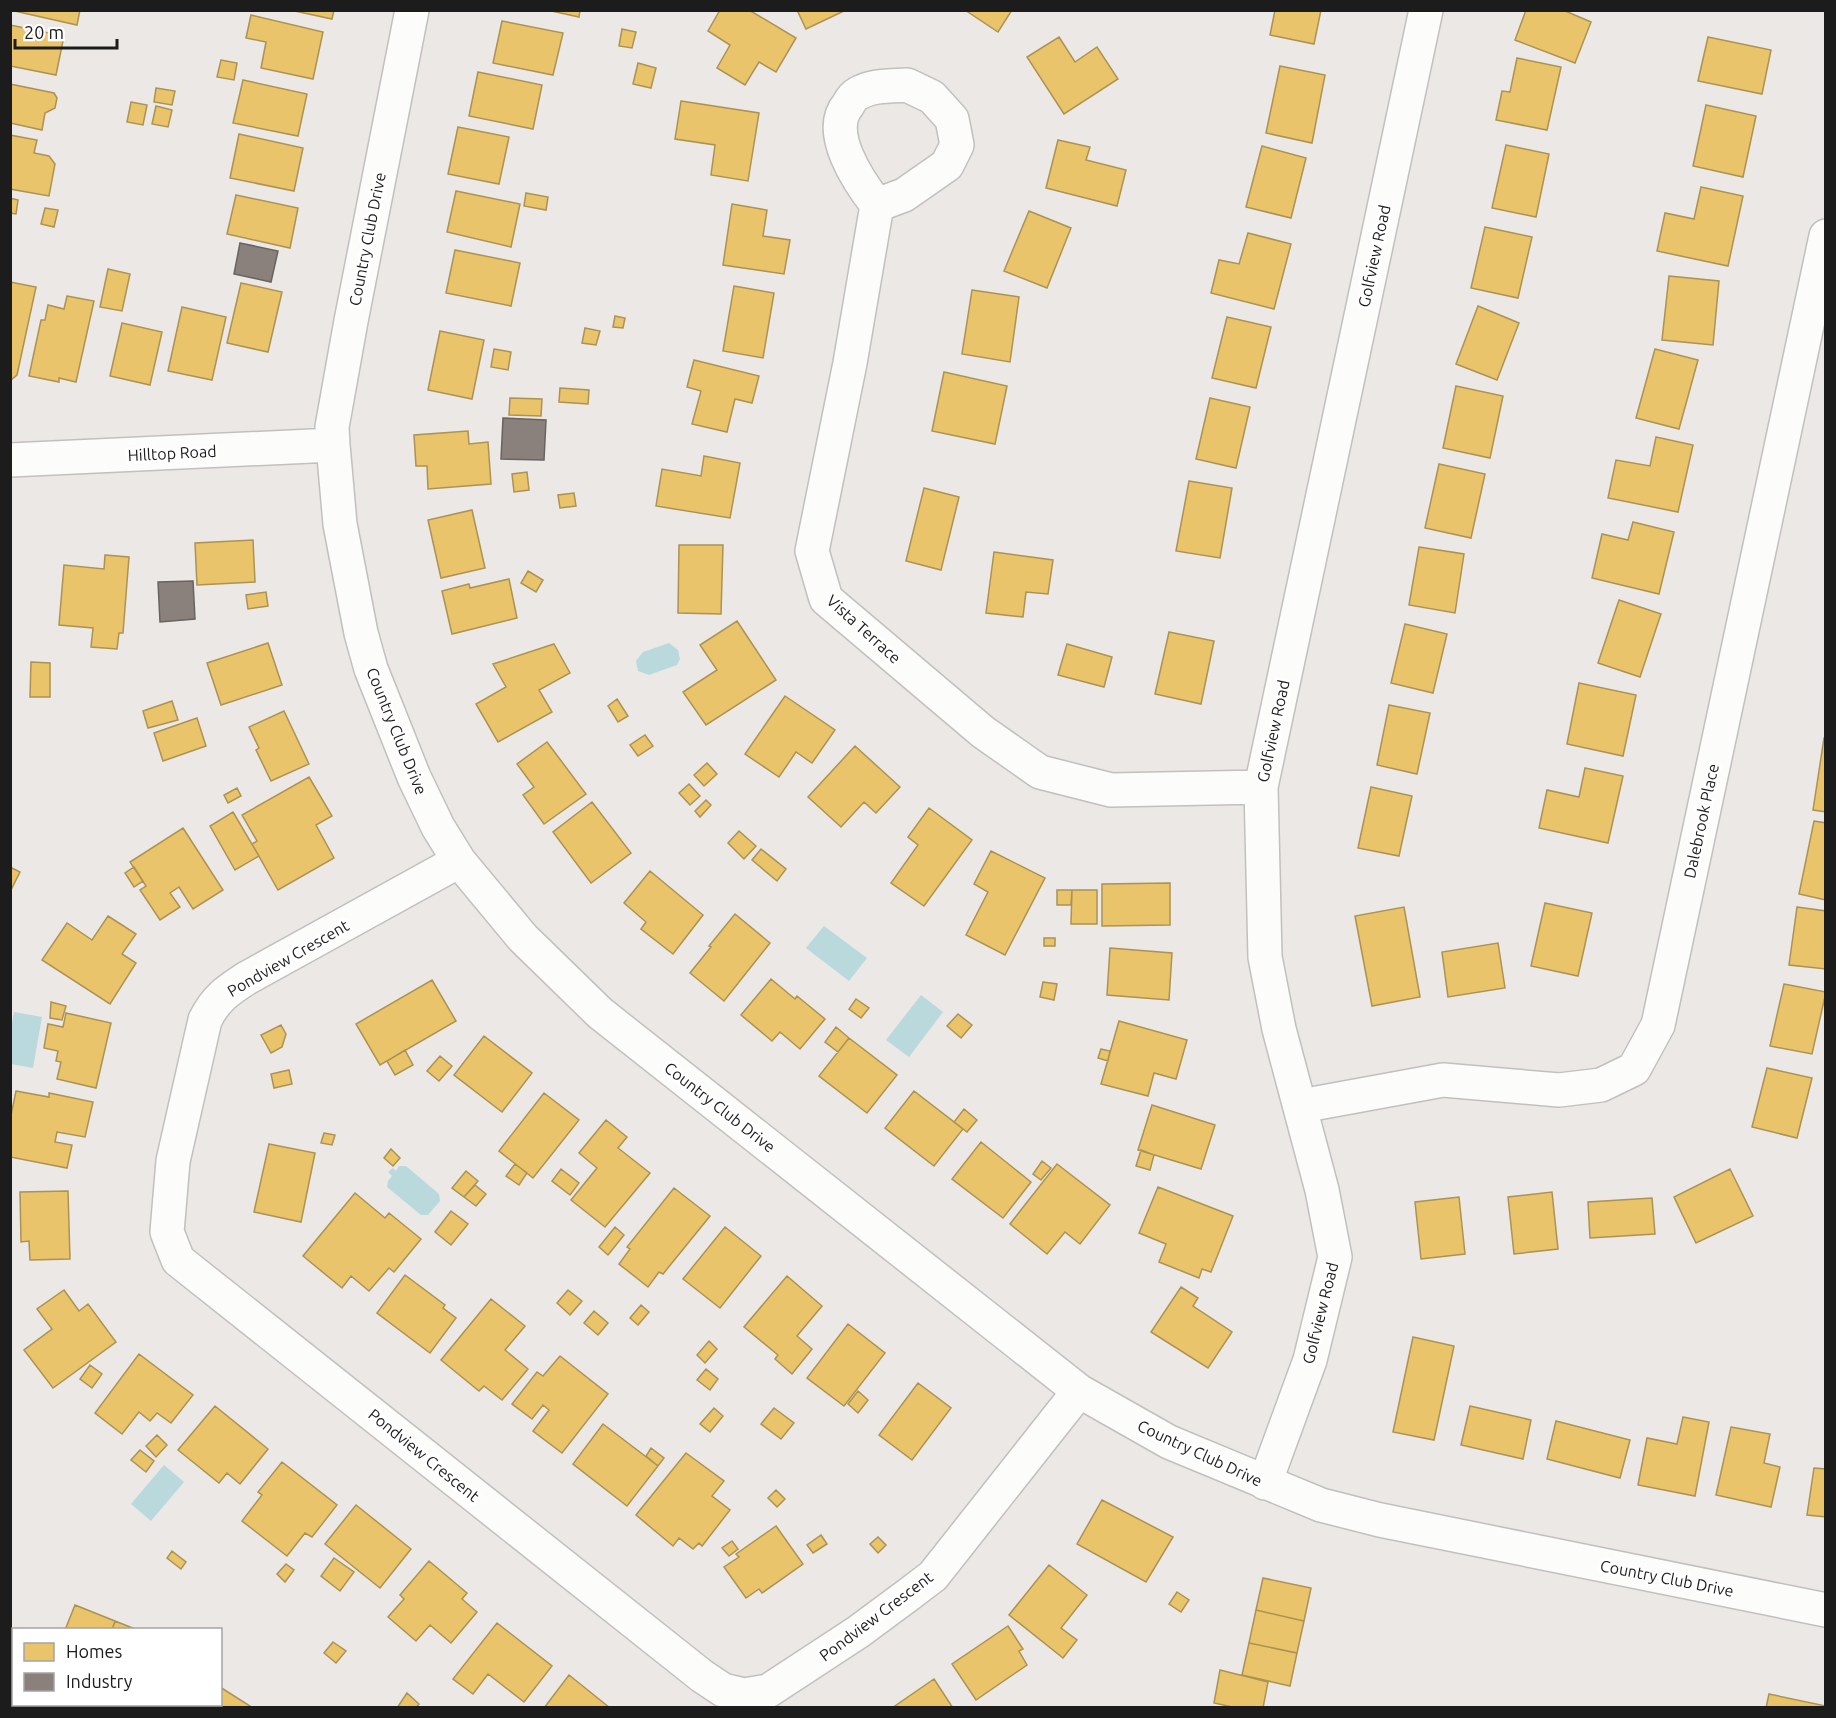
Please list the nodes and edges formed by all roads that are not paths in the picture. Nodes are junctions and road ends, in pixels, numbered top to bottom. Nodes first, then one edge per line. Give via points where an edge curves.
1 (412, 10) edge
2 (1426, 10) edge
3 (877, 205) dead end
4 (1826, 236) edge
5 (333, 445) junction
6 (10, 460) edge
7 (1261, 787) junction
8 (459, 861) junction
9 (1301, 1106) junction
10 (1079, 1391) junction
11 (1265, 1483) junction
12 (1826, 1610) edge

1 - 5 street, Country Club Drive via 351,321
2 - 7 street, Golfview Road
3 - 7 street, Vista Terrace via 812,551 826,599 983,732 1040,772 1111,790
4 - 9 street, Dalebrook Place via 1658,1025 1634,1069 1601,1085 1559,1090 1443,1080
5 - 6 street, Hilltop Road
5 - 8 street, Country Club Drive via 340,524 371,669 414,777
7 - 9 street, Golfview Road via 1265,957 1279,1029
8 - 10 street, Country Club Drive via 523,938 600,1013
8 - 10 street, Pondview Crescent via 247,978 211,1008 173,1161 167,1233 178,1260 702,1676 723,1690 744,1695 768,1691 796,1674 933,1576
9 - 11 street, Golfview Road via 1335,1257 1310,1360
10 - 11 street, Country Club Drive via 1169,1442
11 - 12 street, Country Club Drive via 1380,1520

